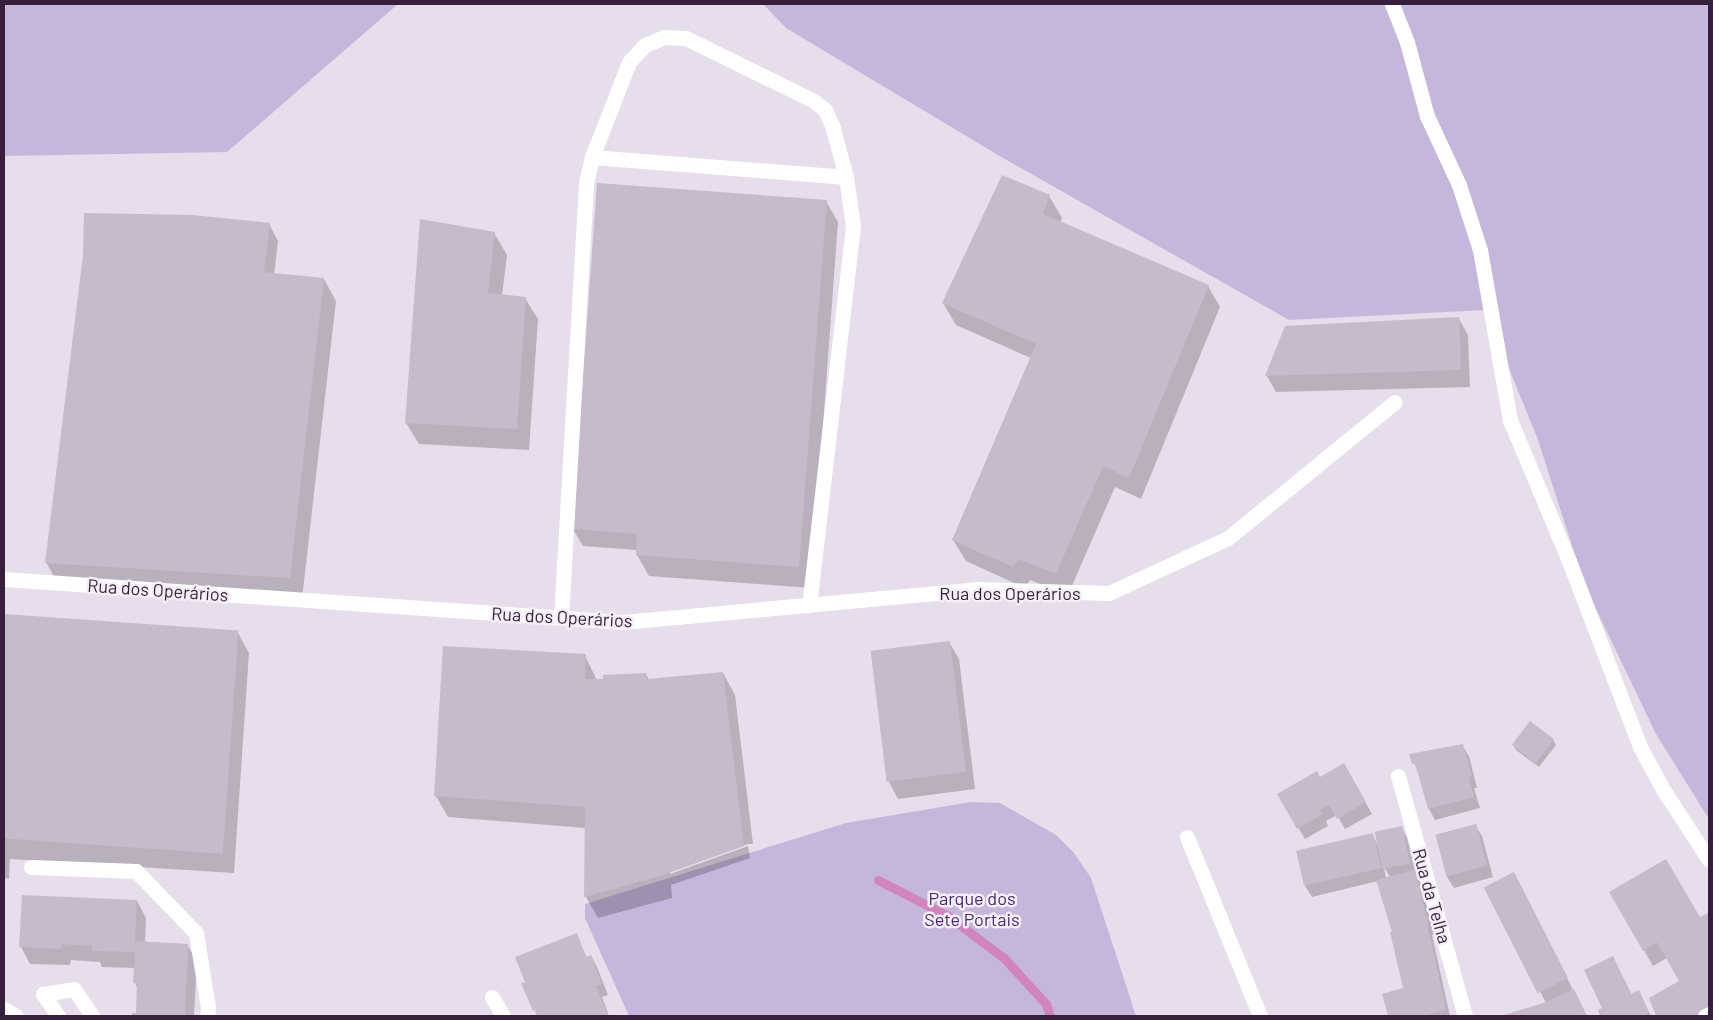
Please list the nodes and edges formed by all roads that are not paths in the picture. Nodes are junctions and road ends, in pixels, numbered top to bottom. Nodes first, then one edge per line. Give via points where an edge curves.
1 (1392, 4) edge
2 (592, 157) junction
3 (846, 177) junction
4 (1395, 402) dead end
5 (4, 579) edge
6 (809, 605) junction
7 (561, 618) junction
8 (1398, 776) dead end
9 (1187, 837) dead end
10 (1709, 860) edge
11 (31, 867) dead end
12 (492, 997) dead end
13 (4, 1009) edge
14 (1709, 1014) edge
15 (16, 1016) edge
16 (58, 1016) edge
17 (92, 1016) edge
18 (207, 1016) edge
19 (503, 1016) edge
20 (1260, 1016) edge
21 (1465, 1016) edge
22 (1705, 1016) edge

1 - 10 street via 1407,42 1427,116 1459,185 1480,250 1510,420 1569,561 1640,747
2 - 3 street
2 - 3 street via 629,62 645,45 664,37 686,38 814,101 825,110
2 - 7 street via 586,183
3 - 6 street via 852,226
4 - 6 street, Rua dos Operários via 1228,538 1109,593 977,589
5 - 7 street, Rua dos Operários
6 - 7 street, Rua dos Operários via 623,622
8 - 21 street, Rua da Telha
9 - 20 street
11 - 18 street via 136,870 196,933
12 - 19 street
13 - 15 street
14 - 22 street
16 - 17 street via 44,994 74,989

